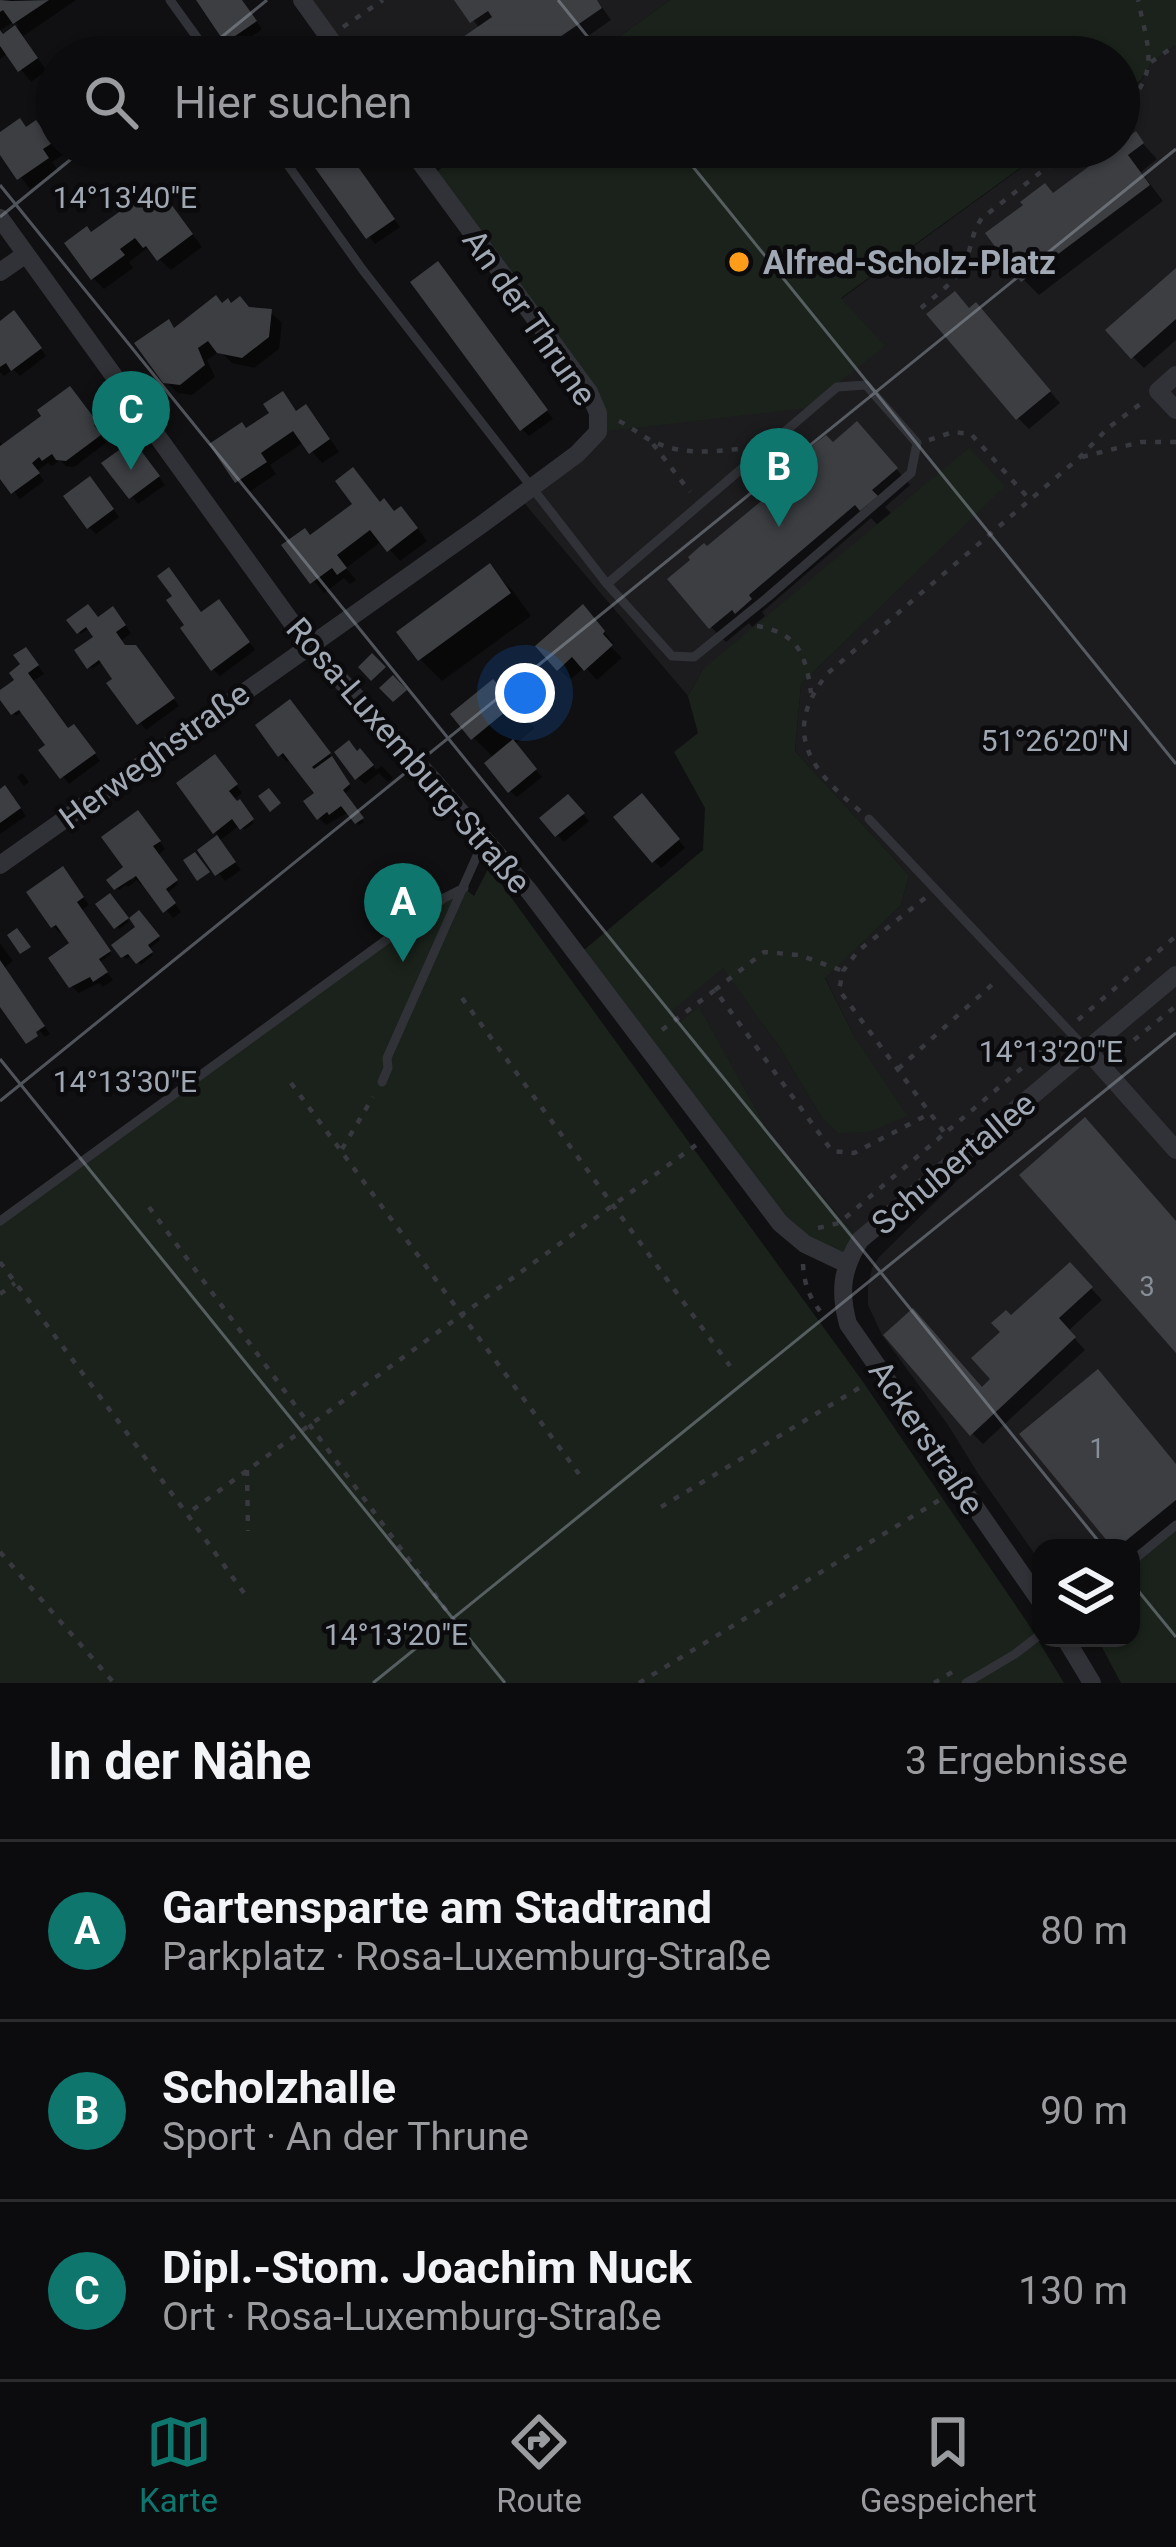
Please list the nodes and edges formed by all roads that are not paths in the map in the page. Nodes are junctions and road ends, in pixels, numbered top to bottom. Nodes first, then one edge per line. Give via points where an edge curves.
1 (170, 0) edge
2 (302, 0) edge
3 (196, 36) edge
4 (327, 36) edge
5 (290, 168) edge
6 (424, 168) edge
7 (0, 218) edge
8 (26, 254) junction
9 (0, 272) edge
10 (1176, 375) edge
11 (1176, 410) edge
12 (532, 487) junction
13 (607, 584) junction
14 (308, 645) junction
15 (868, 819) road end
16 (484, 840) junction
17 (0, 866) edge
18 (464, 888) junction
19 (1176, 975) edge
20 (1088, 1051) junction
21 (382, 1082) road end
22 (1176, 1150) edge
23 (0, 1221) edge
24 (845, 1263) junction
25 (1176, 1525) edge
26 (1140, 1555) edge
27 (1032, 1589) edge
28 (1032, 1640) edge
29 (1070, 1647) edge
30 (966, 1683) edge
31 (1092, 1683) edge

1 - 3 lane
2 - 4 street
5 - 12 lane
6 - 12 street, An der Thrune via 598,413 588,445
7 - 8 street, Rosa-Luxemburg-Straße
8 - 9 street
8 - 14 street, Rosa-Luxemburg-Straße
10 - 11 street via 1158,391
12 - 13 lane
12 - 14 street, An der Thrune
13 - 13 lane via 672,656 694,657 910,473 917,443 866,385 837,387
14 - 16 street, Rosa-Luxemburg-Straße
14 - 17 street, Herweghstraße
15 - 20 lane
16 - 18 lane
16 - 24 street, Rosa-Luxemburg-Straße via 780,1223
18 - 21 lane
18 - 23 lane
19 - 20 street, Schubertallee
20 - 22 street
20 - 24 street, Schubertallee via 860,1240
24 - 27 street, Ackerstraße via 848,1324
25 - 26 lane
28 - 30 lane
29 - 31 street

